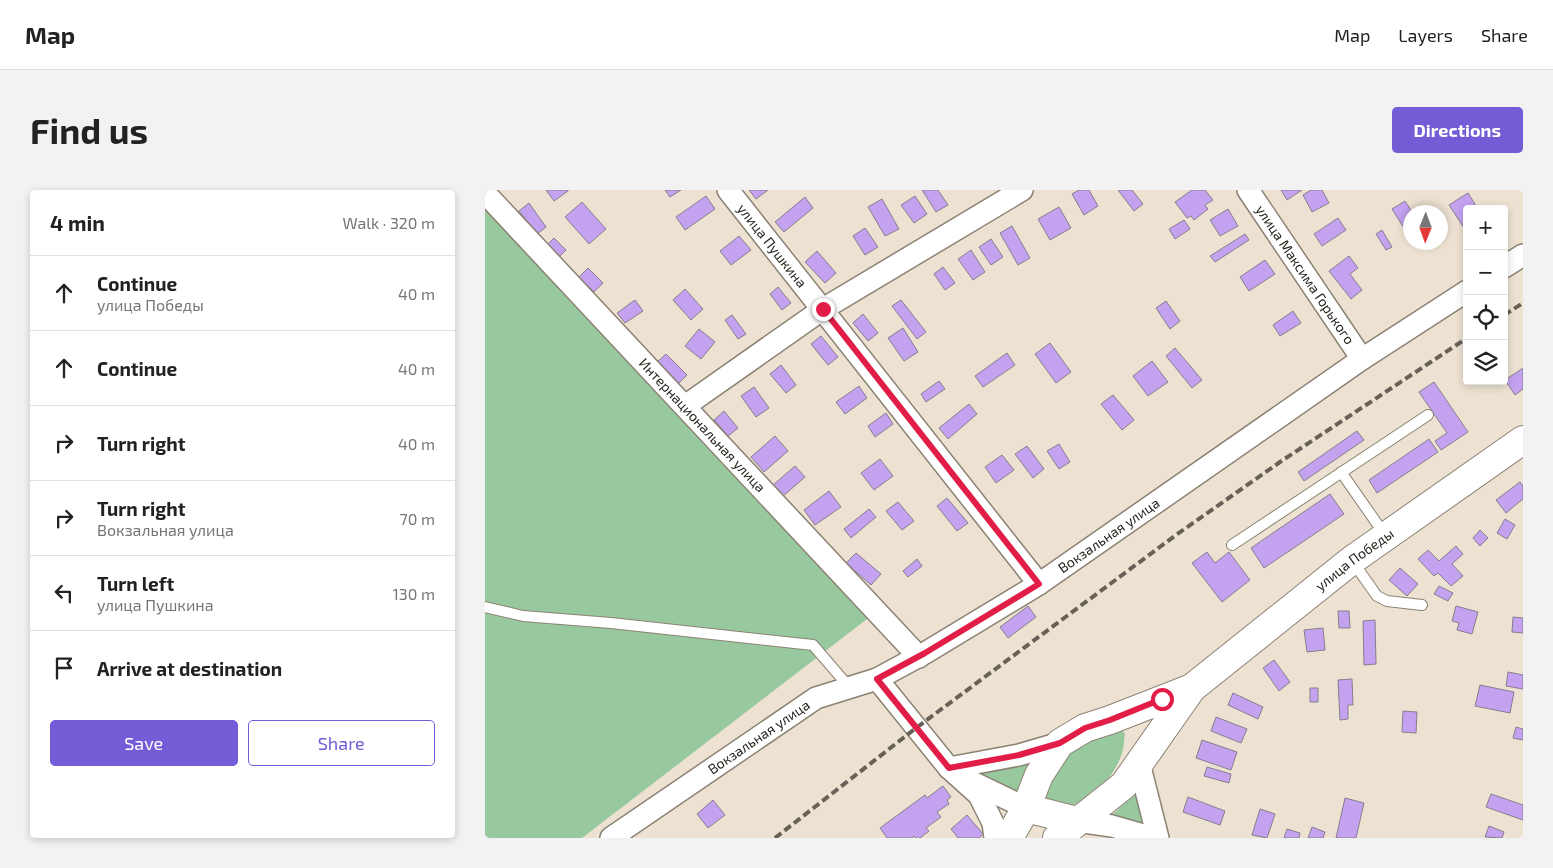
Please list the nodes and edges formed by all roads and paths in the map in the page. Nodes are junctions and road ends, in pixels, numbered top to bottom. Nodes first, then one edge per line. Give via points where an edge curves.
1 (728, 190) edge
2 (1022, 190) edge
3 (1248, 190) edge
4 (486, 192) edge
5 (1523, 255) edge
6 (1508, 264) edge
7 (1463, 294) edge
8 (823, 309) junction
9 (1362, 359) junction
10 (685, 406) junction
11 (1428, 415) dead end
12 (1521, 443) edge
13 (1341, 472) junction
14 (1386, 536) junction
15 (1232, 545) dead end
16 (1352, 560) junction
17 (1039, 584) junction
18 (1423, 605) dead end
19 (485, 606) edge
20 (919, 656) junction
21 (877, 679) junction
22 (850, 688) junction
23 (1193, 688) junction
24 (1110, 720) junction
25 (1060, 743) junction
26 (1139, 763) junction
27 (949, 768) junction
28 (1026, 808) junction
29 (1077, 821) junction
30 (611, 838) edge
31 (995, 838) edge
32 (1009, 838) edge
33 (1057, 838) edge
34 (1154, 838) edge
35 (1158, 838) edge

1 - 8 street, улица Пушкина
2 - 8 street
3 - 9 street, улица Максима Горького
4 - 10 street, Интернациональная улица
5 - 6 street
7 - 9 street, Вокзальная улица
8 - 10 street
8 - 17 street, улица Пушкина
9 - 17 street, Вокзальная улица
10 - 20 street, Интернациональная улица
11 - 13 lane
12 - 14 street, улица Победы
13 - 14 lane
13 - 15 lane
14 - 16 street, улица Победы
16 - 18 lane via 1377,596 1387,601
16 - 23 street, улица Победы
17 - 20 street, Вокзальная улица
19 - 22 lane via 523,616 813,645
20 - 21 street, Вокзальная улица
21 - 22 street, Вокзальная улица
21 - 27 street
22 - 30 street, Вокзальная улица via 816,698
23 - 24 street, улица Победы
23 - 26 street, улица Победы
24 - 25 street, улица Победы via 1085,728
24 - 26 street via 1132,726 1144,742
25 - 27 street via 1019,755
25 - 28 street, улица Победы via 1039,776
26 - 29 street, улица Победы via 1124,785
26 - 35 street
27 - 28 street via 984,789
27 - 31 street via 979,795 993,823
28 - 29 street
28 - 32 street, улица Победы
29 - 33 street, улица Победы
29 - 34 street

